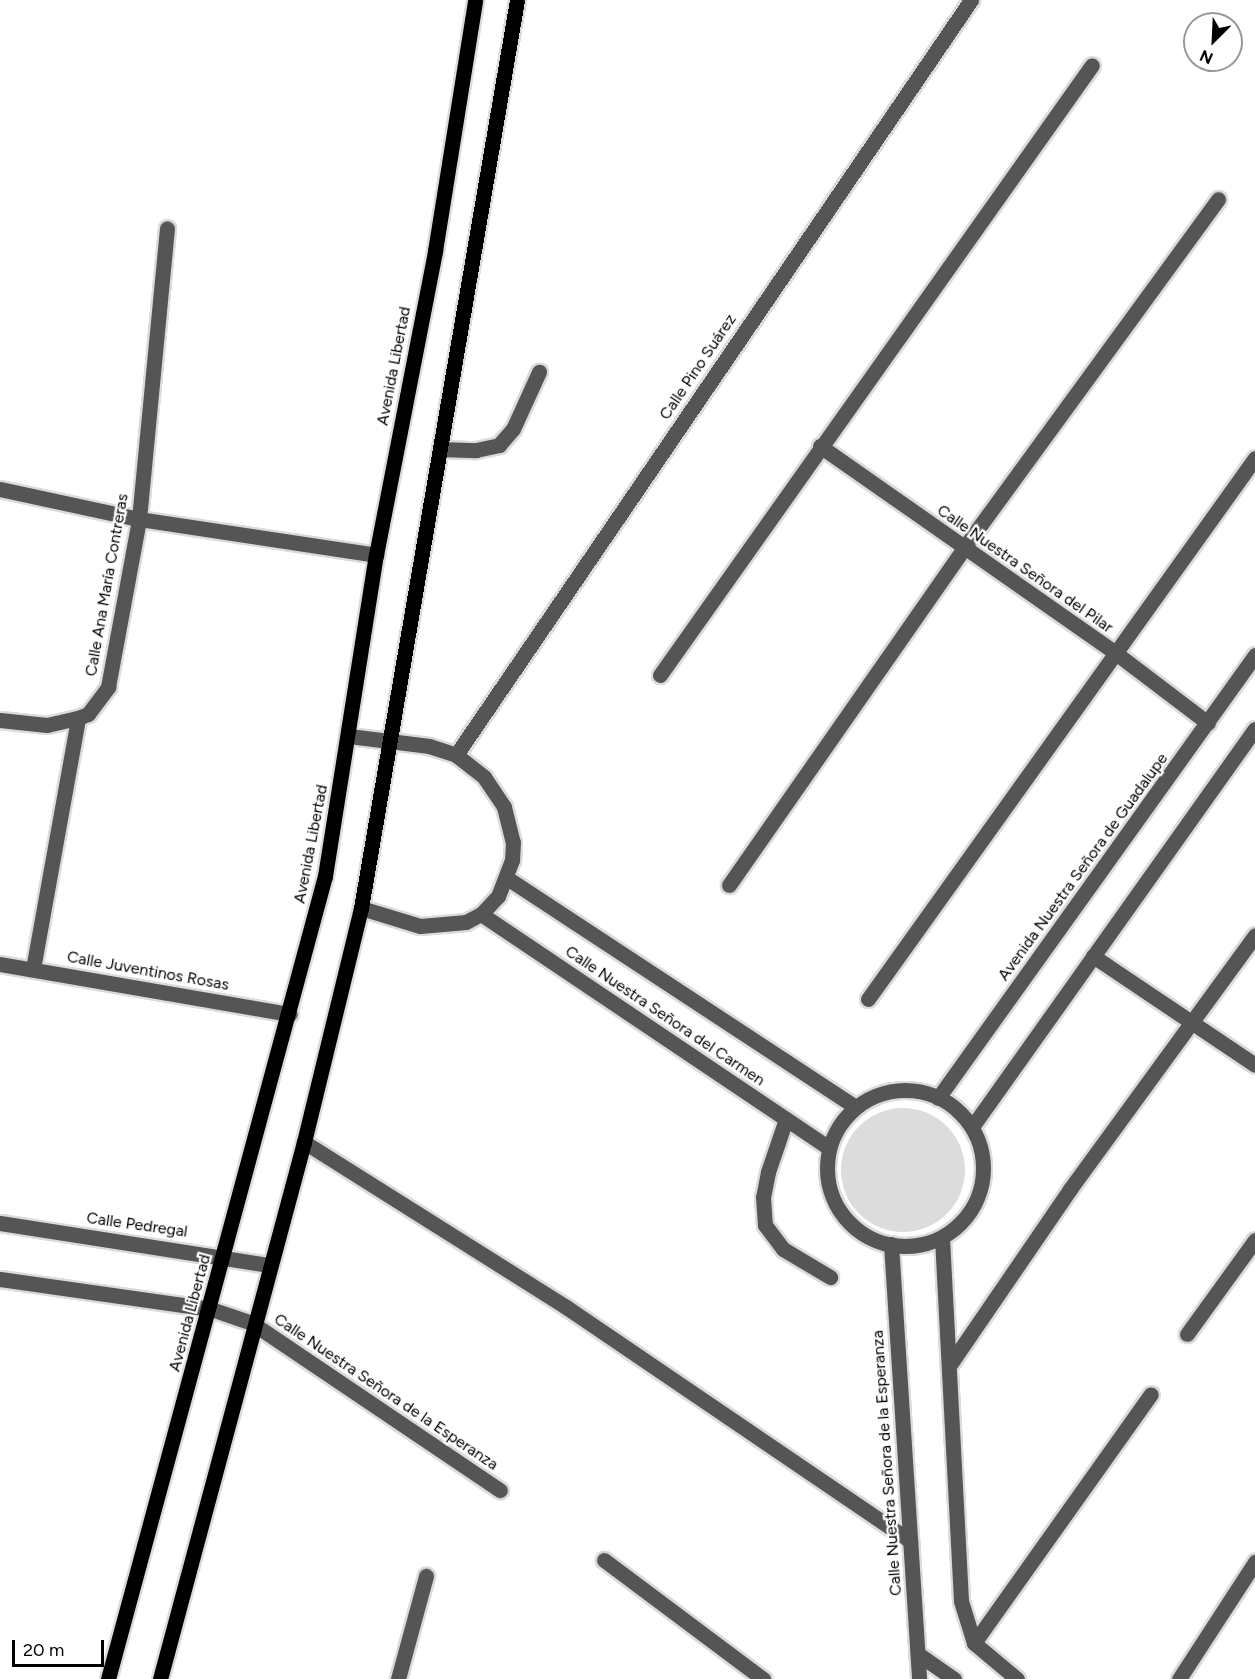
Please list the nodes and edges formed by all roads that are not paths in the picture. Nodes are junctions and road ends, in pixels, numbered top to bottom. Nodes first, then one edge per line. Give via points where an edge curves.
1 (475, 0) edge
2 (517, 0) edge
3 (971, 0) edge
4 (1092, 65) dead end
5 (1218, 199) dead end
6 (167, 228) dead end
7 (539, 372) dead end
8 (820, 446) junction
9 (440, 449) junction
10 (1255, 458) edge
11 (0, 489) edge
12 (139, 519) junction
13 (963, 549) junction
14 (376, 555) junction
15 (1117, 654) junction
16 (1255, 655) edge
17 (660, 675) dead end
18 (78, 718) junction
19 (0, 720) edge
20 (1208, 723) junction
21 (1255, 729) edge
22 (349, 736) junction
23 (392, 740) junction
24 (456, 755) junction
25 (507, 878) junction
26 (729, 885) dead end
27 (361, 908) junction
28 (481, 914) junction
29 (1255, 935) edge
30 (1093, 956) junction
31 (0, 964) edge
32 (33, 969) junction
33 (868, 999) dead end
34 (290, 1014) junction
35 (1189, 1022) junction
36 (1255, 1065) edge
37 (938, 1098) junction
38 (856, 1107) junction
39 (786, 1119) junction
40 (972, 1127) junction
41 (304, 1142) junction
42 (829, 1148) junction
43 (0, 1223) edge
44 (942, 1238) junction
45 (1255, 1240) edge
46 (891, 1244) junction
47 (224, 1256) junction
48 (268, 1265) junction
49 (830, 1277) dead end
50 (0, 1279) edge
51 (211, 1309) junction
52 (252, 1323) junction
53 (1187, 1334) dead end
54 (951, 1363) junction
55 (1151, 1394) dead end
56 (500, 1490) dead end
57 (910, 1540) junction
58 (603, 1560) dead end
59 (1255, 1562) edge
60 (426, 1576) dead end
61 (974, 1643) junction
62 (918, 1654) junction
63 (108, 1679) edge
64 (160, 1679) edge
65 (398, 1679) edge
66 (763, 1679) edge
67 (919, 1679) edge
68 (954, 1679) edge
69 (1017, 1679) edge
70 (1179, 1679) edge

1 - 14 main road, Avenida Libertad via 435,251
2 - 9 main road
3 - 24 street, Calle Pino Suárez
4 - 8 street
5 - 13 street
6 - 12 street, Calle Ana María Contreras
7 - 9 street via 513,429 499,445 476,450
8 - 13 street, Calle Nuestra Señora del Pilar
8 - 17 street
9 - 23 main road
10 - 15 street
11 - 12 street
12 - 14 street
12 - 18 street, Calle Ana María Contreras via 108,687 88,714
13 - 15 street, Calle Nuestra Señora del Pilar
13 - 26 street
14 - 22 main road, Avenida Libertad
15 - 20 street, Calle Nuestra Señora del Pilar
15 - 33 street
16 - 20 street, Avenida Nuestra Señora de Guadalupe
18 - 19 street via 47,725
18 - 32 street
20 - 37 street, Avenida Nuestra Señora de Guadalupe
21 - 30 street
22 - 23 street
22 - 34 main road, Avenida Libertad via 326,876
23 - 24 street
23 - 27 main road
24 - 25 street via 484,777 504,807 513,842
25 - 28 street via 498,897
25 - 38 street, Calle Nuestra Señora del Carmen
27 - 28 street via 432,927 466,922
27 - 41 main road
28 - 39 street, Calle Nuestra Señora del Carmen
29 - 35 street
30 - 35 street
30 - 40 street
31 - 32 street, Calle Juventinos Rosas
32 - 34 street, Calle Juventinos Rosas
34 - 47 main road, Avenida Libertad
35 - 36 street
35 - 54 street
37 - 38 street via 896,1090 874,1096
37 - 40 street
38 - 42 street via 839,1125
39 - 42 street, Calle Nuestra Señora del Carmen
39 - 49 street via 768,1172 765,1225 783,1249
40 - 44 street via 982,1151 984,1177 977,1201 962,1223
41 - 48 main road
41 - 57 street via 567,1307
42 - 46 street via 826,1173 833,1198 847,1219 867,1235
43 - 47 street, Calle Pedregal
44 - 46 street via 917,1245
44 - 54 street
45 - 53 street
46 - 57 street, Calle Nuestra Señora de la Esperanza
47 - 48 street, Calle Pedregal
47 - 51 main road, Avenida Libertad
48 - 52 main road
50 - 51 street
51 - 52 street
51 - 63 main road, Avenida Libertad
52 - 56 street, Calle Nuestra Señora de la Esperanza
52 - 64 main road
54 - 61 street via 961,1601
55 - 61 street
57 - 62 street, Calle Nuestra Señora de la Esperanza
58 - 66 street
59 - 70 street
60 - 65 street
61 - 69 street
62 - 67 street, Calle Nuestra Señora de la Esperanza
62 - 68 street

